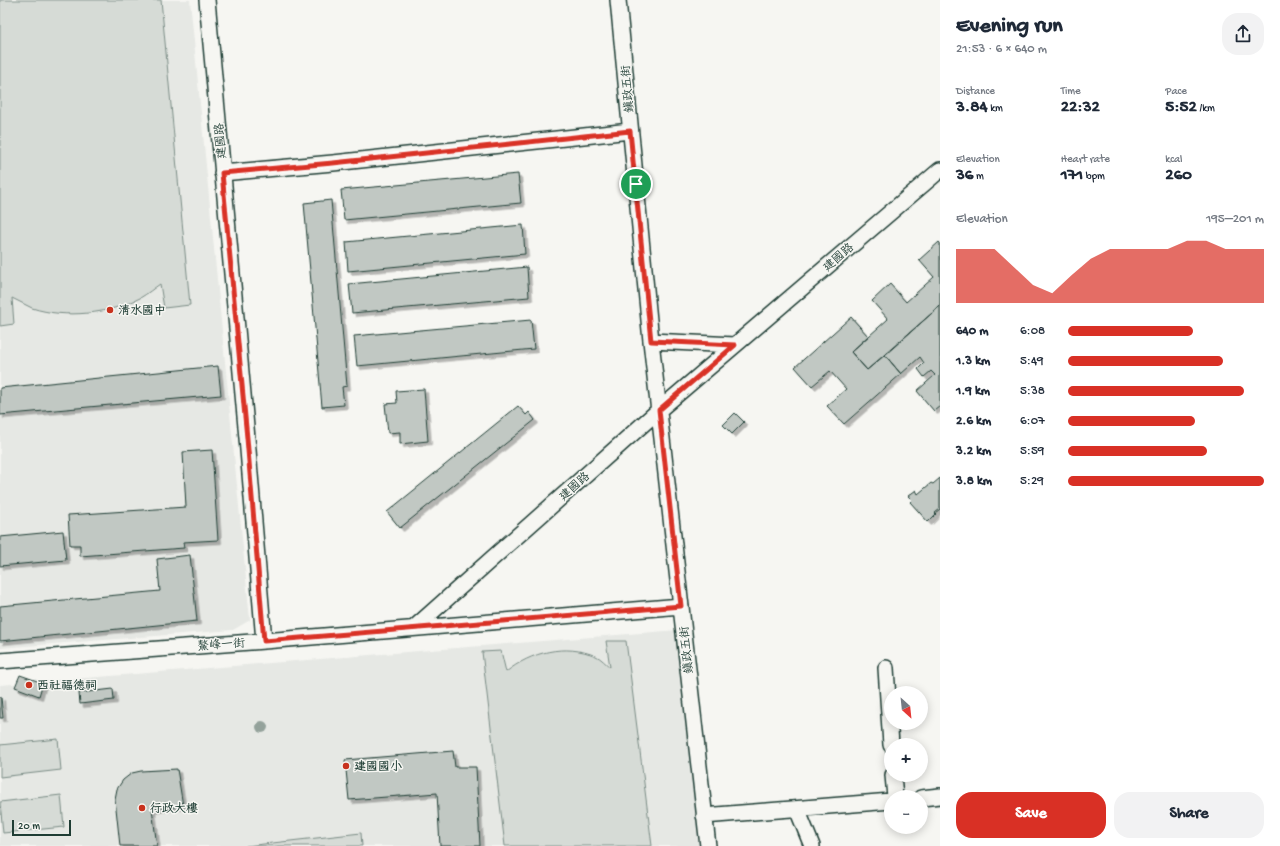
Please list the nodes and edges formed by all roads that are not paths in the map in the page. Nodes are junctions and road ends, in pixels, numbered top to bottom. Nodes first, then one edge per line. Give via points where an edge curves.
1 (207, 0) edge
2 (618, 0) edge
3 (630, 131) junction
4 (940, 170) edge
5 (222, 173) junction
6 (651, 341) junction
7 (735, 345) junction
8 (659, 410) junction
9 (681, 606) junction
10 (414, 628) junction
11 (264, 641) junction
12 (0, 661) edge
13 (886, 668) dead end
14 (891, 738) edge
15 (940, 796) edge
16 (928, 797) edge
17 (884, 802) edge
18 (797, 809) junction
19 (704, 816) junction
20 (708, 846) edge
21 (812, 846) edge

1 - 5 street, 建國路
2 - 3 street, 鎮政五街
3 - 5 street
3 - 6 street, 鎮政五街
4 - 7 street, 建國路
5 - 11 street, 建國路
6 - 7 street
6 - 8 street, 鎮政五街
7 - 8 street, 建國路
8 - 9 street, 鎮政五街
8 - 10 street, 建國路
9 - 10 street, 鰲峰一街
9 - 19 street, 鎮政五街
10 - 11 street, 鰲峰一街
11 - 12 street, 鰲峰一街
13 - 14 street
15 - 16 street
17 - 18 street
18 - 19 street
18 - 21 street
19 - 20 street, 鎮政五街

